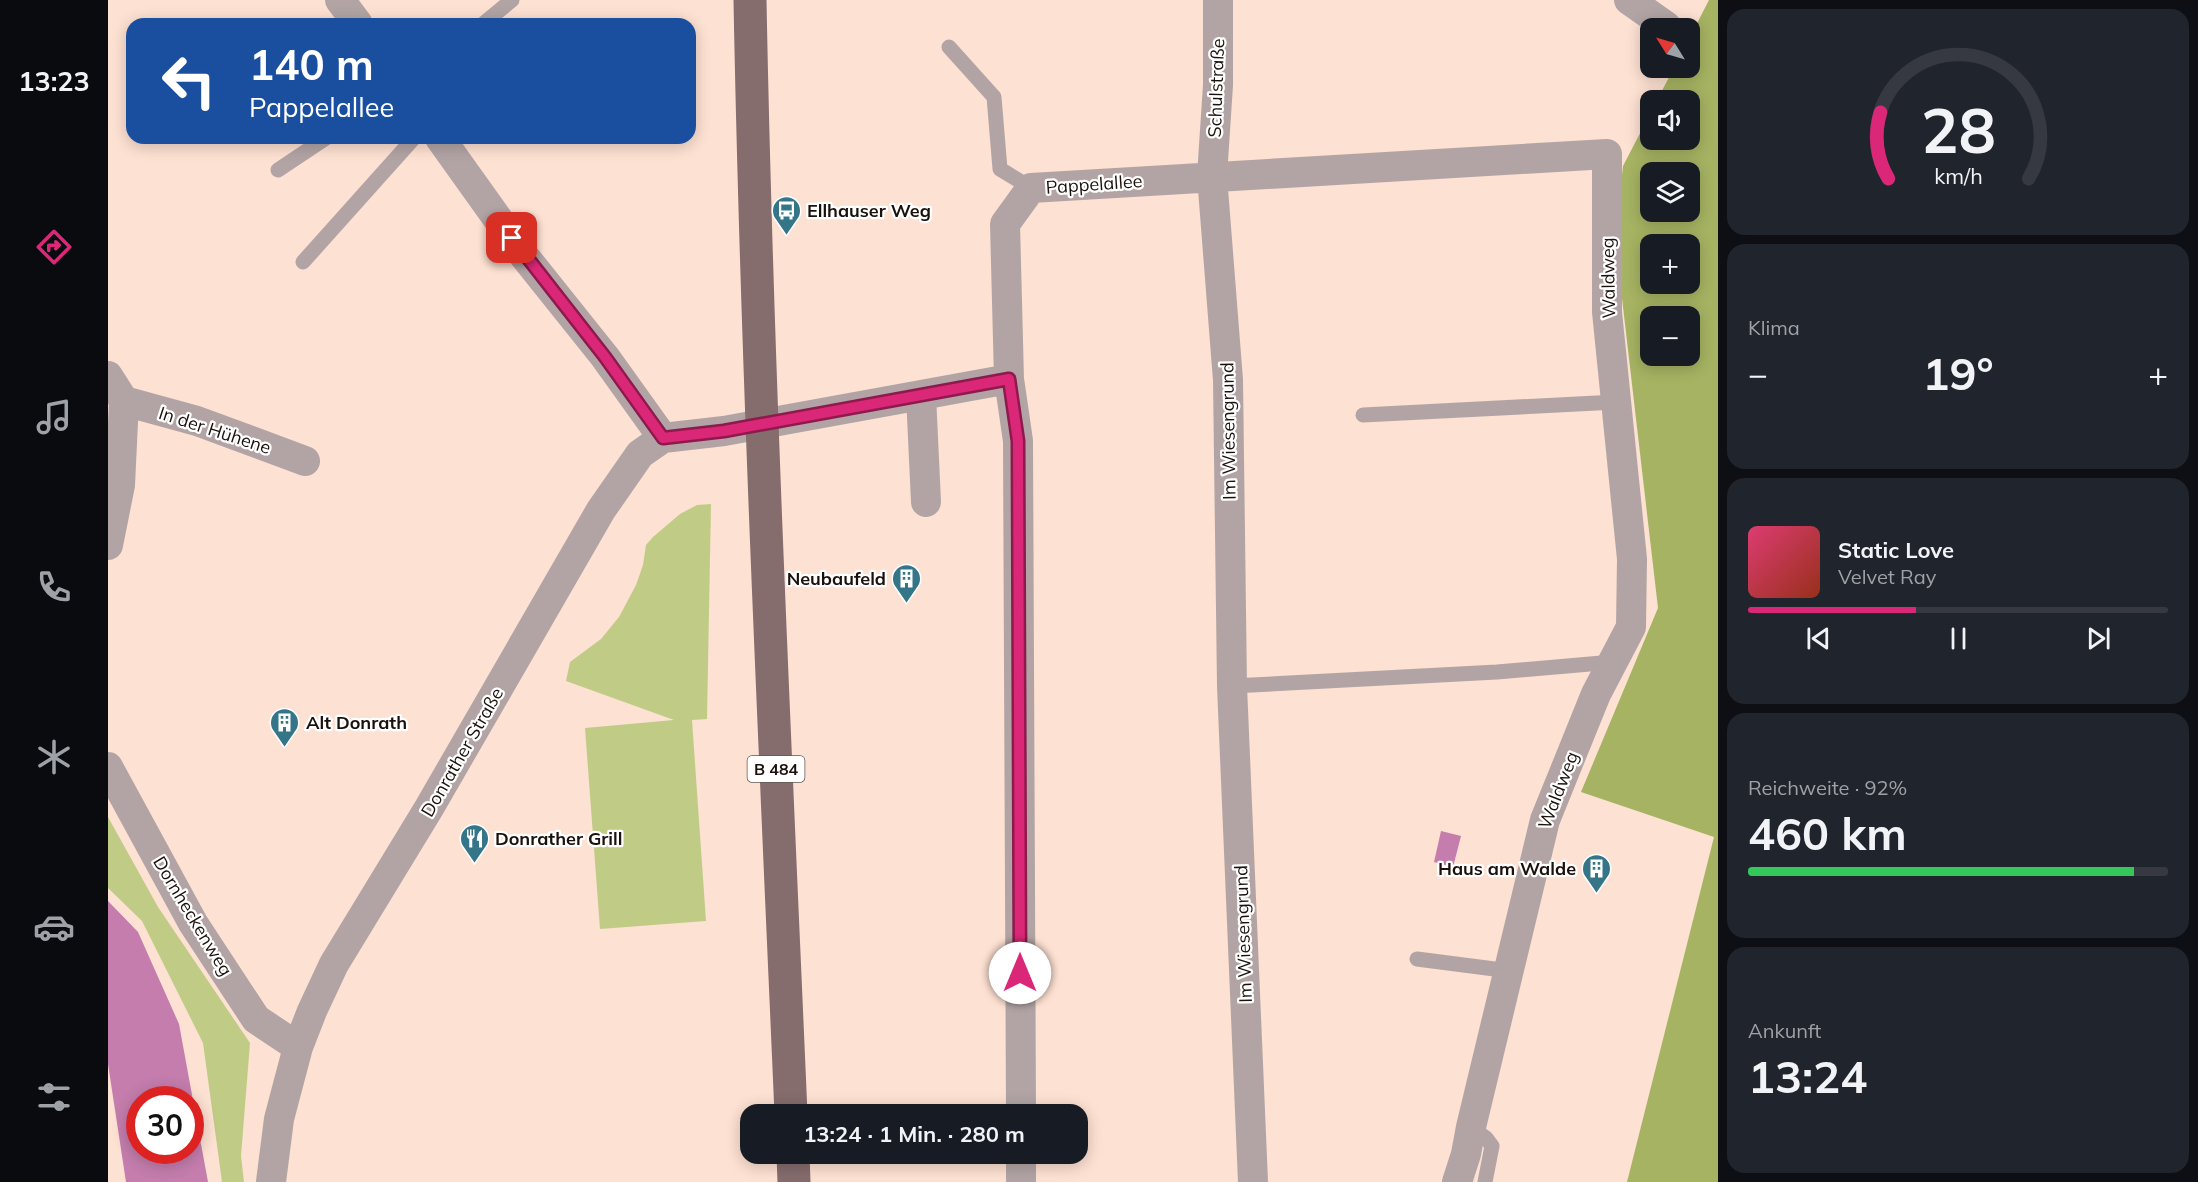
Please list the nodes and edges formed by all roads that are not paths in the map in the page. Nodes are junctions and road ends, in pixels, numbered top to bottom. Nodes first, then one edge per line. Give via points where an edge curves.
1 (340, 0) edge
2 (512, 0) edge
3 (750, 0) edge
4 (1218, 0) edge
5 (1629, 0) edge
6 (354, 18) edge
7 (490, 18) edge
8 (1655, 18) edge
9 (949, 47) dead end
10 (317, 144) edge
11 (409, 144) edge
12 (451, 144) edge
13 (1607, 154) joint
14 (278, 170) dead end
15 (1212, 176) junction
16 (1031, 188) junction
17 (303, 262) dead end
18 (108, 376) edge
19 (1009, 379) junction
20 (921, 395) junction
21 (124, 402) junction
22 (1616, 402) junction
23 (1364, 415) dead end
24 (763, 423) junction
25 (663, 438) junction
26 (305, 461) dead end
27 (926, 502) dead end
28 (108, 545) edge
29 (1613, 662) junction
30 (1232, 686) junction
31 (108, 767) edge
32 (1417, 960) dead end
33 (1510, 971) junction
34 (298, 1047) junction
35 (791, 1104) edge
36 (1021, 1104) edge
37 (1471, 1127) junction
38 (793, 1164) edge
39 (1021, 1164) edge
40 (271, 1182) edge
41 (794, 1182) edge
42 (1021, 1182) edge
43 (1253, 1182) edge
44 (1457, 1182) edge
45 (1485, 1182) edge

1 - 6 street
2 - 7 lane
3 - 24 main road, B 484
4 - 15 street, Schulstraße
5 - 8 street
9 - 16 lane via 994,97 1000,169
10 - 14 lane
11 - 17 lane
12 - 25 street via 525,256
13 - 15 street, Pappelallee
13 - 22 street, Waldweg via 1607,312
15 - 16 street, Pappelallee
15 - 30 street, Im Wiesengrund via 1228,380
16 - 19 street, Pappelallee via 1005,224
18 - 21 street
19 - 20 street
19 - 36 street, Pappelallee via 1018,441
20 - 24 street
20 - 27 street
21 - 26 street, In der Hühene via 198,421
21 - 28 street via 120,485
22 - 23 lane
22 - 29 street, Waldweg via 1632,560 1631,627
24 - 25 street, Donrather Straße
24 - 35 main road, B 484
25 - 34 street, Donrather Straße via 640,454 601,510 334,964
29 - 30 lane
29 - 33 street, Waldweg via 1545,820
30 - 43 street, Im Wiesengrund
31 - 34 street, Dornheckenweg via 193,923 256,1019
32 - 33 lane
33 - 37 street, Waldweg
34 - 40 street, Donrather Straße via 279,1119
37 - 44 street, Waldweg
37 - 45 lane via 1492,1146
38 - 41 main road
39 - 42 street

